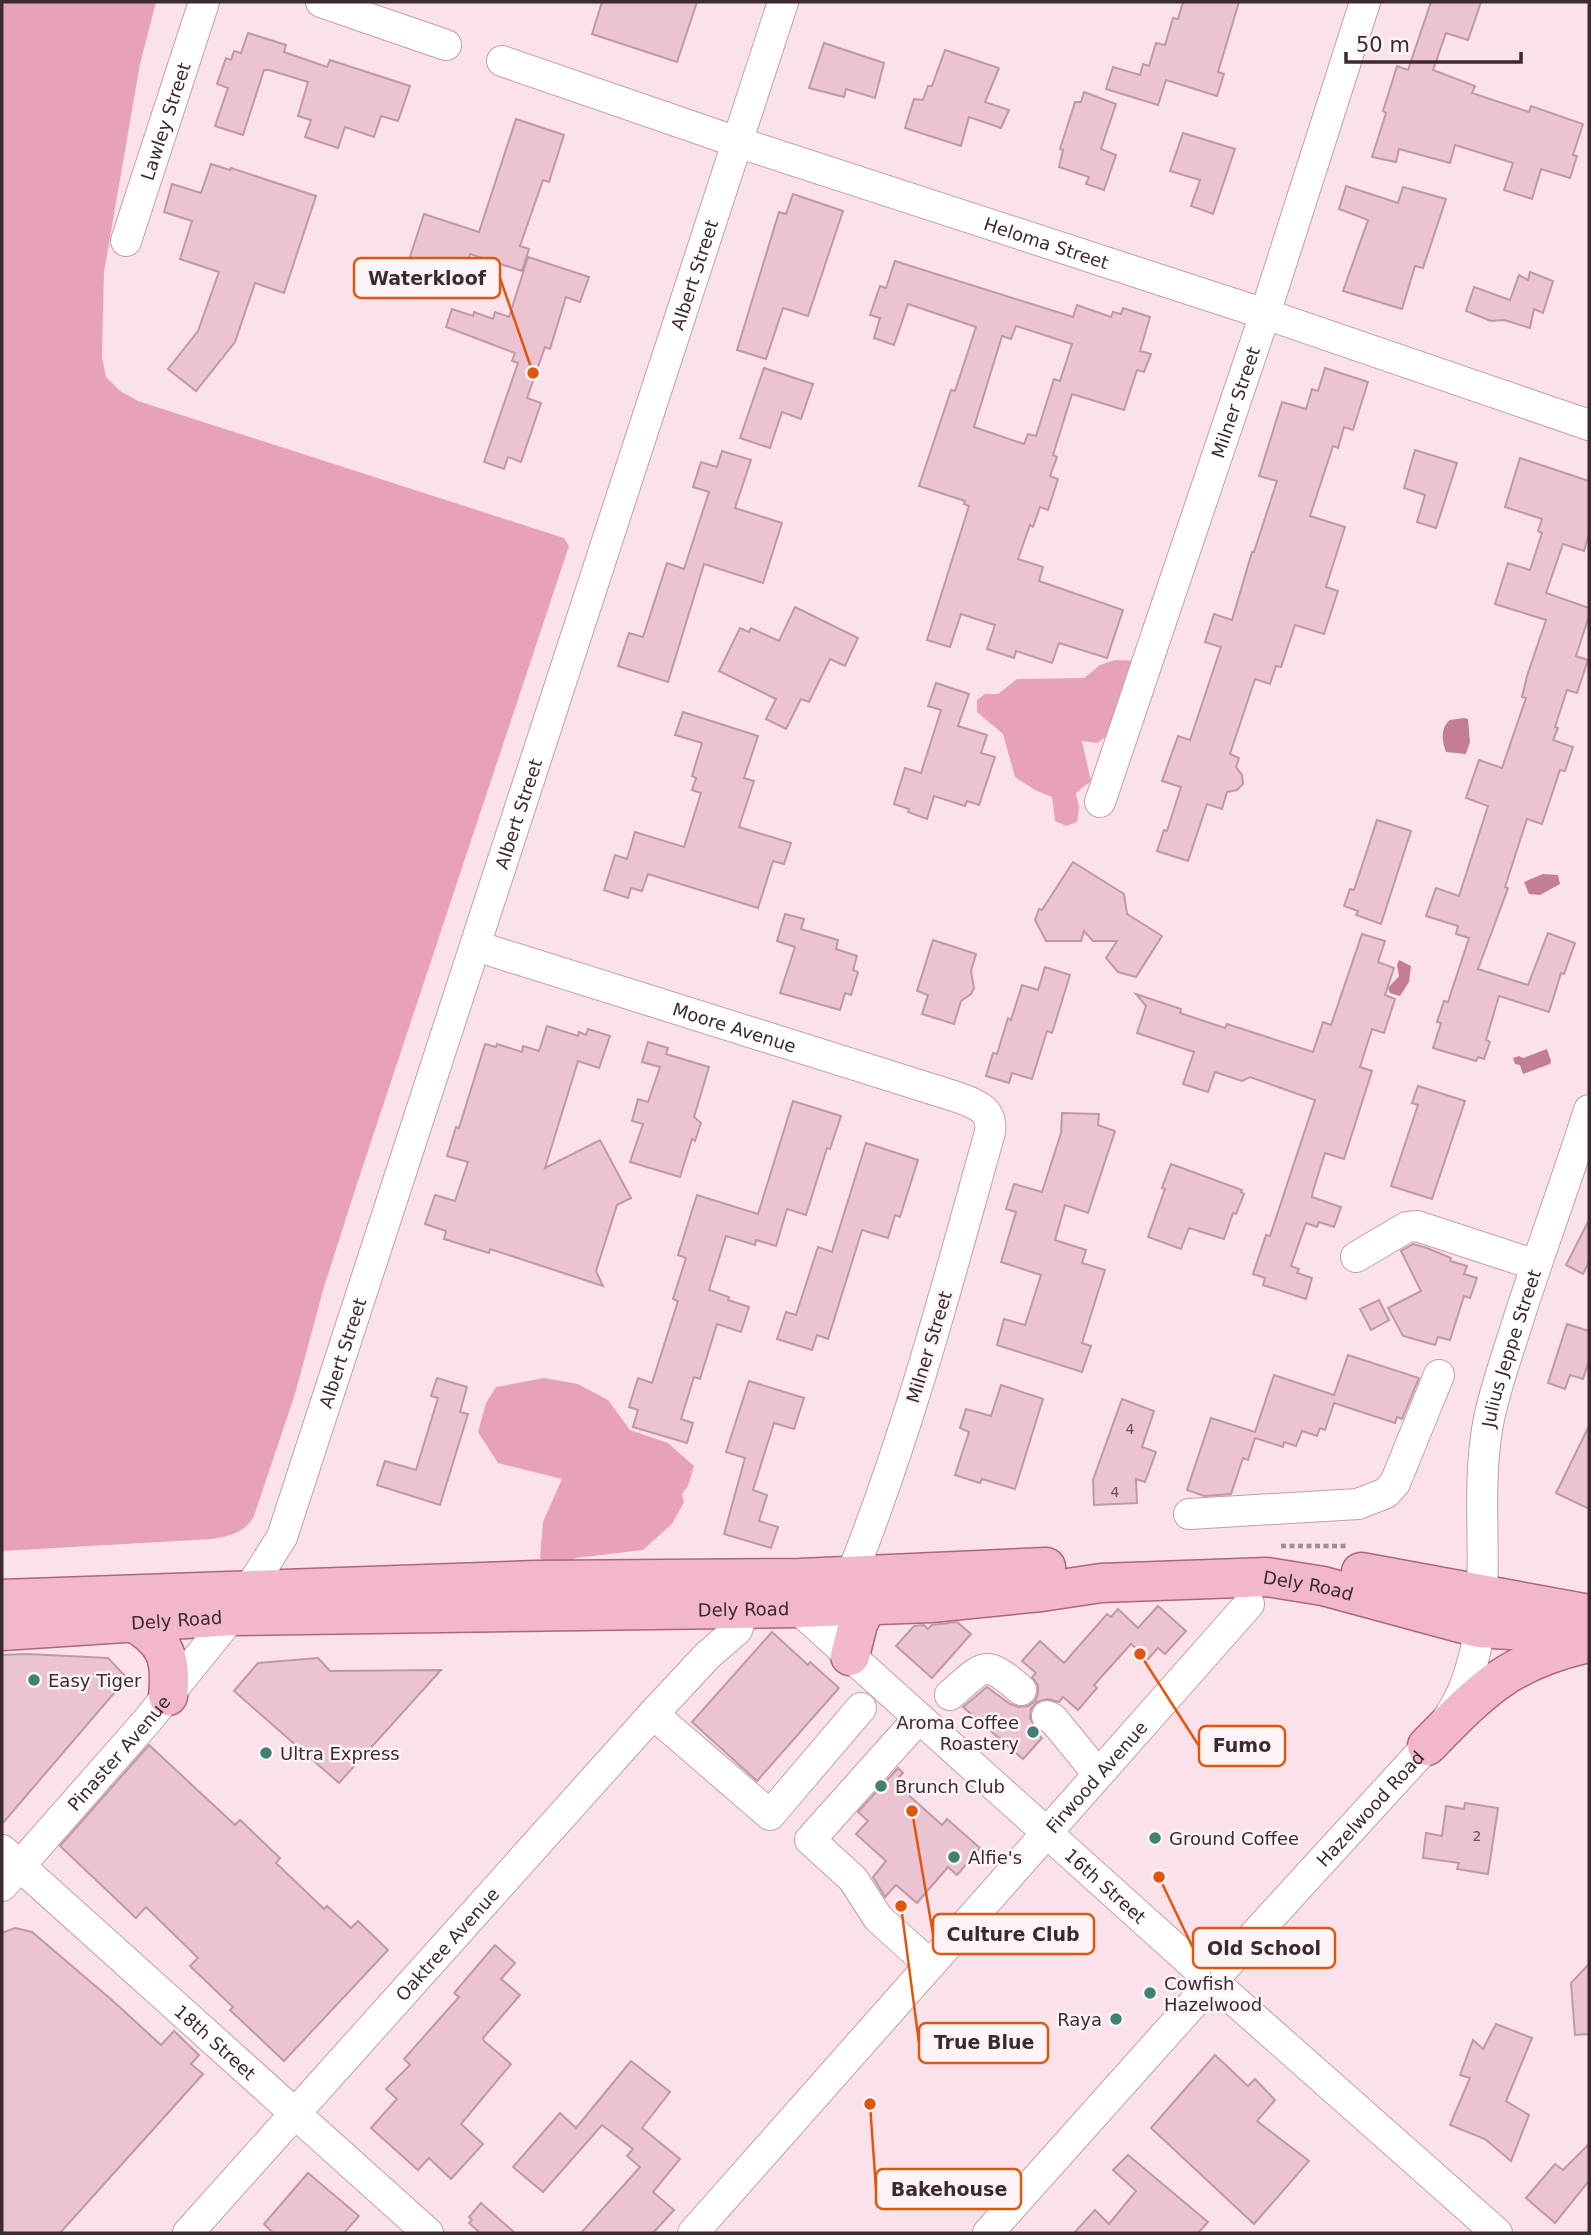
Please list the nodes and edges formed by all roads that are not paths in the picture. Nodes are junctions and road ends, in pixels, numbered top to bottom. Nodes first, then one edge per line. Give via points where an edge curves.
1 (204, 2) edge
2 (321, 2) edge
3 (783, 2) edge
4 (1365, 2) edge
5 (446, 45) dead end
6 (502, 61) dead end
7 (737, 142) junction
8 (126, 241) dead end
9 (1265, 314) junction
10 (1589, 425) edge
11 (1100, 802) dead end
12 (477, 946) junction
13 (1589, 1110) edge
14 (989, 1115) joint
15 (1356, 1257) dead end
16 (1536, 1265) junction
17 (1439, 1375) dead end
18 (1189, 1514) dead end
19 (859, 1591) junction
20 (687, 1594) junction
21 (2, 1599) edge
22 (241, 1603) junction
23 (1249, 1604) dead end
24 (736, 1608) junction
25 (797, 1608) junction
26 (1480, 1611) junction
27 (1589, 1614) edge
28 (133, 1622) junction
29 (2, 1631) edge
30 (1589, 1635) edge
31 (1589, 1643) edge
32 (708, 1656) junction
33 (850, 1656) junction
34 (1021, 1690) dead end
35 (168, 1696) junction
36 (950, 1696) dead end
37 (861, 1708) dead end
38 (653, 1714) junction
39 (1047, 1716) dead end
40 (919, 1718) junction
41 (1427, 1746) junction
42 (1098, 1774) junction
43 (1047, 1833) junction
44 (8, 1868) edge
45 (930, 1965) junction
46 (1211, 1981) junction
47 (295, 2112) junction
48 (188, 2233) edge
49 (428, 2233) edge
50 (692, 2233) edge
51 (988, 2233) edge
52 (1497, 2233) edge

1 - 8 street, Lawley Street
2 - 5 street
3 - 7 street, Albert Street
4 - 9 street, Milner Street
6 - 7 street, Heloma Street
7 - 9 street, Heloma Street
7 - 12 street, Albert Street
9 - 10 street, Heloma Street
9 - 11 street, Milner Street
12 - 14 street, Moore Avenue via 957,1097
12 - 22 street, Albert Street via 295,1501 282,1537
13 - 16 street, Julius Jeppe Street
14 - 19 street, Milner Street via 990,1132 933,1339 882,1495
15 - 16 street via 1416,1226
16 - 26 street, Julius Jeppe Street via 1488,1425
17 - 18 street via 1395,1483 1386,1493 1359,1504
19 - 20 main road, Dely Road
19 - 25 main road, Dely Road
19 - 26 main road, Dely Road via 1263,1557
19 - 33 main road
20 - 22 main road, Dely Road
20 - 24 main road, Dely Road
20 - 25 main road via 773,1592
20 - 32 street via 704,1624
21 - 22 main road, Dely Road via 131,1596
22 - 28 main road, Dely Road
22 - 35 street, Pinaster Avenue
23 - 42 street, Firwood Avenue
24 - 25 main road, Dely Road
24 - 32 street, Oaktree Avenue via 737,1630
25 - 33 street, 16th Street
26 - 27 main road
26 - 30 main road
26 - 41 street, Hazelwood Road via 1463,1691
28 - 29 main road, Dely Road
28 - 35 main road via 157,1642 170,1662
31 - 41 main road via 1525,1662 1470,1702
32 - 38 street, Oaktree Avenue
33 - 40 street, 16th Street
34 - 36 street via 988,1668 979,1670
35 - 44 street, Pinaster Avenue
37 - 38 street via 770,1815
38 - 47 street, Oaktree Avenue
39 - 42 street
40 - 43 street, 16th Street
40 - 45 street via 810,1840 853,1879 878,1918
41 - 46 street, Hazelwood Road
42 - 43 street, Firwood Avenue
43 - 45 street, Firwood Avenue
43 - 46 street, 16th Street
44 - 47 street, 18th Street
45 - 50 street, Firwood Avenue
46 - 51 street, Hazelwood Road
46 - 52 street, 16th Street
47 - 48 street, Oaktree Avenue
47 - 49 street, 18th Street

